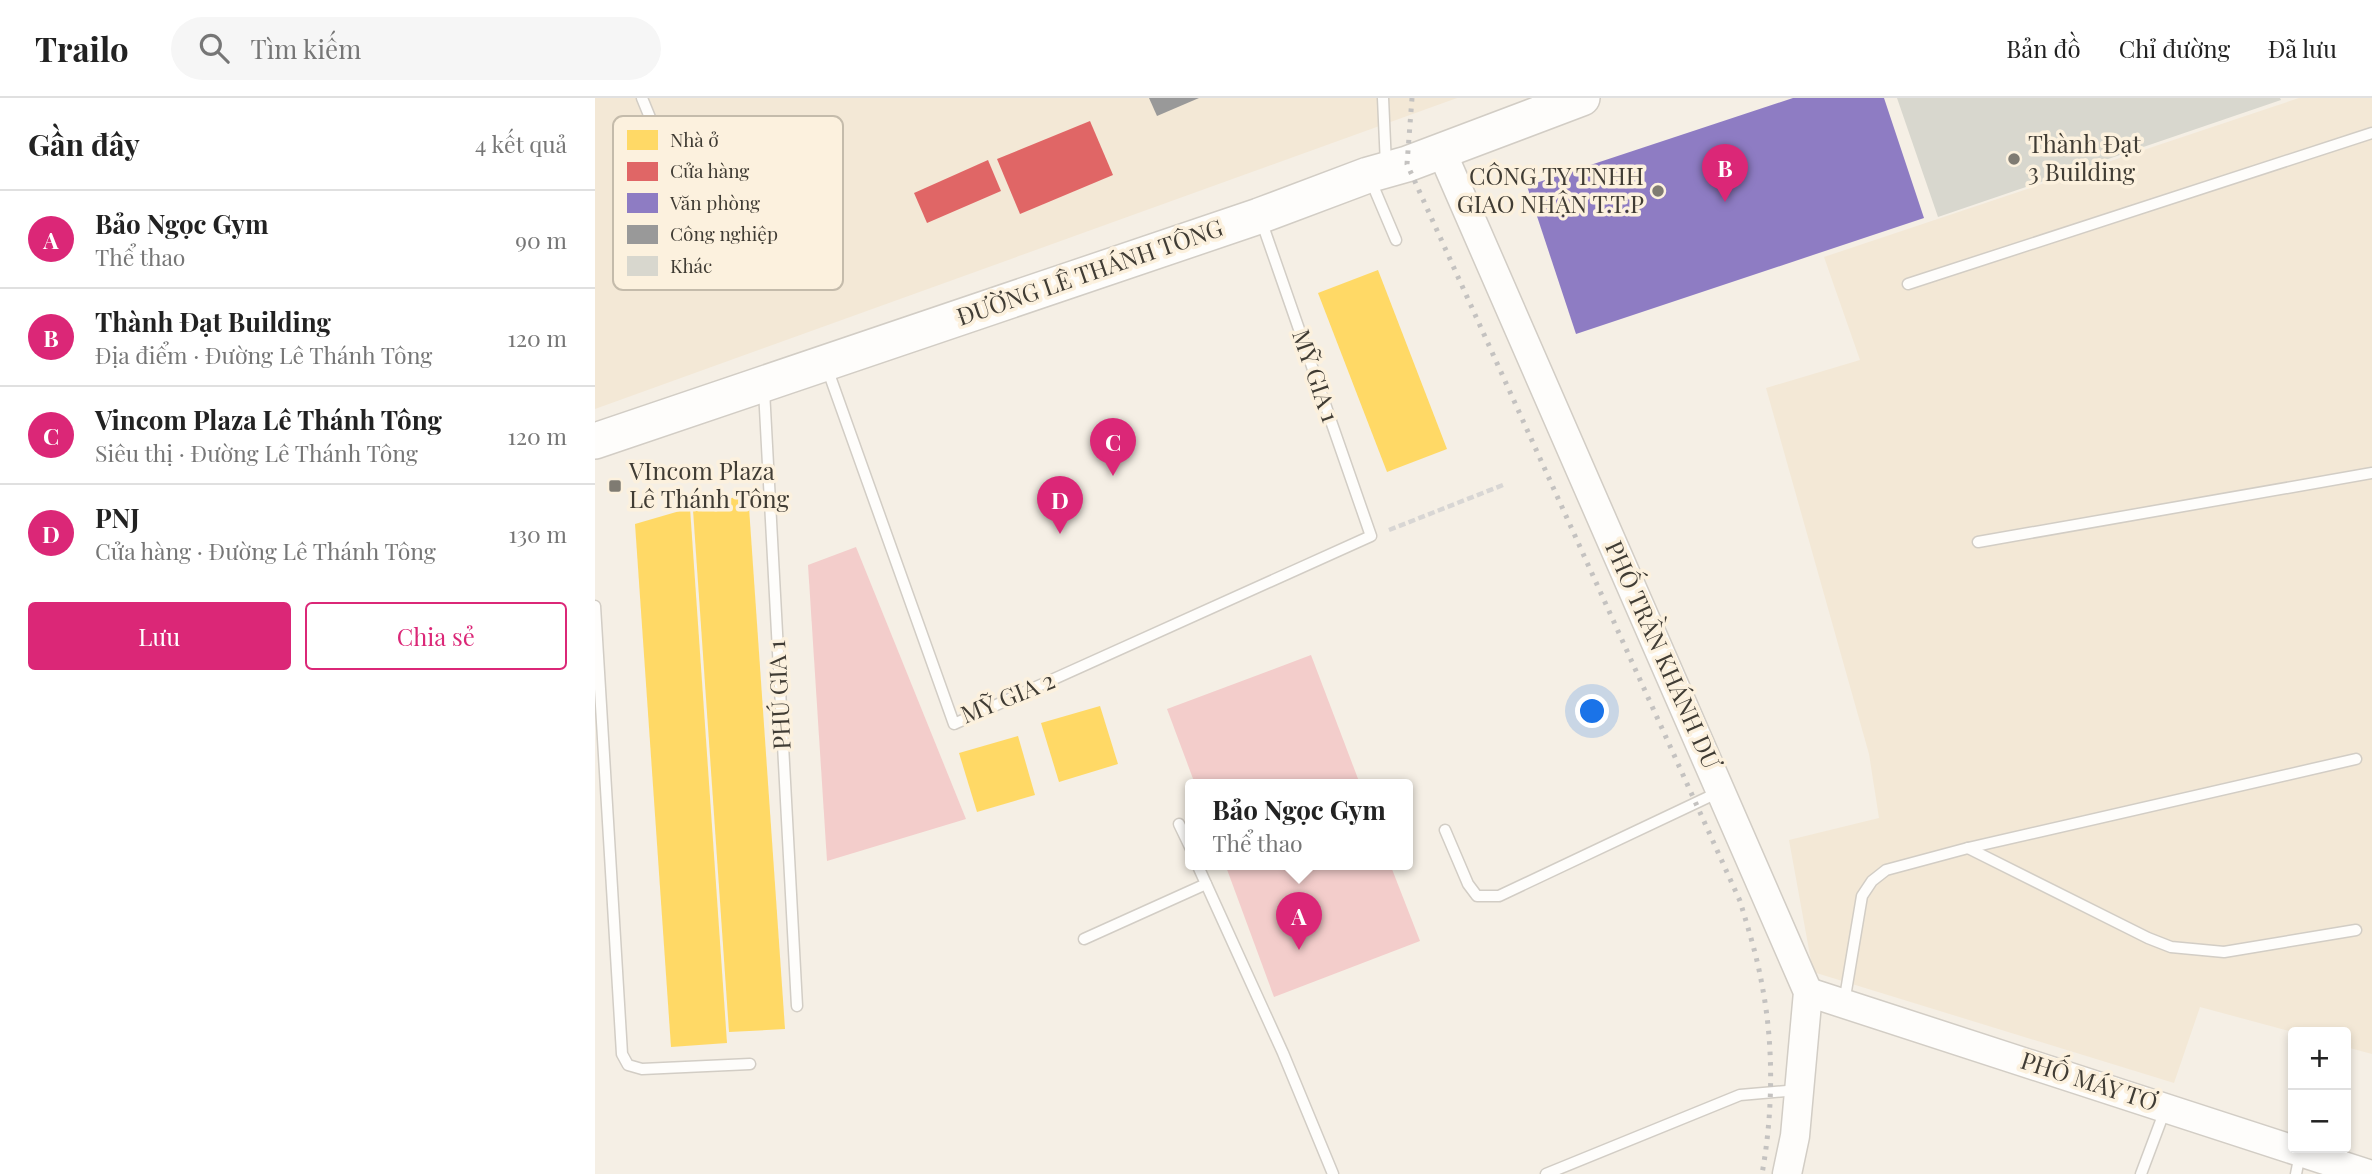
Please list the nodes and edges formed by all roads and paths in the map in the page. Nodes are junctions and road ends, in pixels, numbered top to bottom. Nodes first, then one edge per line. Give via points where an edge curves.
1 (642, 98) edge
2 (1383, 98) edge
3 (1582, 98) edge
4 (649, 116) edge
5 (2372, 132) edge
6 (1441, 150) junction
7 (1377, 172) junction
8 (1259, 215) junction
9 (1396, 240) dead end
10 (1908, 284) dead end
11 (825, 362) junction
12 (764, 383) junction
13 (595, 442) edge
14 (2372, 474) edge
15 (1503, 485) dead end
16 (1371, 536) junction
17 (1978, 542) dead end
18 (595, 606) edge
19 (2355, 759) dead end
20 (1721, 791) junction
21 (1179, 824) dead end
22 (1445, 830) dead end
23 (1185, 836) edge
24 (1968, 848) junction
25 (1200, 870) edge
26 (1206, 884) junction
27 (2356, 930) dead end
28 (1084, 939) dead end
29 (1808, 992) junction
30 (1844, 1003) junction
31 (797, 1006) dead end
32 (750, 1064) dead end
33 (1798, 1090) junction
34 (2166, 1107) junction
35 (2298, 1163) edge
36 (1333, 1174) edge
37 (1546, 1174) edge
38 (1787, 1174) edge
39 (2141, 1174) edge
40 (2368, 1174) edge

1 - 4 lane
2 - 7 lane
3 - 6 main road, ĐƯỜNG LÊ THÁNH TÔNG
5 - 10 lane
6 - 7 main road, ĐƯỜNG LÊ THÁNH TÔNG
6 - 20 street, PHỐ TRẦN KHÁNH DƯ
7 - 8 main road, ĐƯỜNG LÊ THÁNH TÔNG
7 - 9 lane
8 - 11 main road, ĐƯỜNG LÊ THÁNH TÔNG
8 - 16 lane, MỸ GIA 1
11 - 12 main road, ĐƯỜNG LÊ THÁNH TÔNG
11 - 16 lane, MỸ GIA 2 via 954,724
12 - 13 main road, ĐƯỜNG LÊ THÁNH TÔNG
12 - 31 lane, PHÚ GIA 1
14 - 17 lane
15 - 16 path
18 - 32 lane via 622,1054 628,1065 642,1069
19 - 24 lane
20 - 22 lane via 1499,896 1477,896
20 - 29 street, PHỐ TRẦN KHÁNH DƯ
21 - 23 lane
24 - 27 lane via 2171,947 2224,952
24 - 30 lane via 1886,870 1872,881 1862,896
25 - 26 lane
26 - 28 lane
26 - 36 lane
29 - 30 street, PHỐ MÁY TƠ
29 - 33 street, PHỐ TRẦN KHÁNH DƯ
30 - 34 street, PHỐ MÁY TƠ
33 - 37 lane via 1740,1095
33 - 38 street, PHỐ TRẦN KHÁNH DƯ
34 - 35 street, PHỐ MÁY TƠ
34 - 39 lane
35 - 40 street, PHỐ MÁY TƠ

